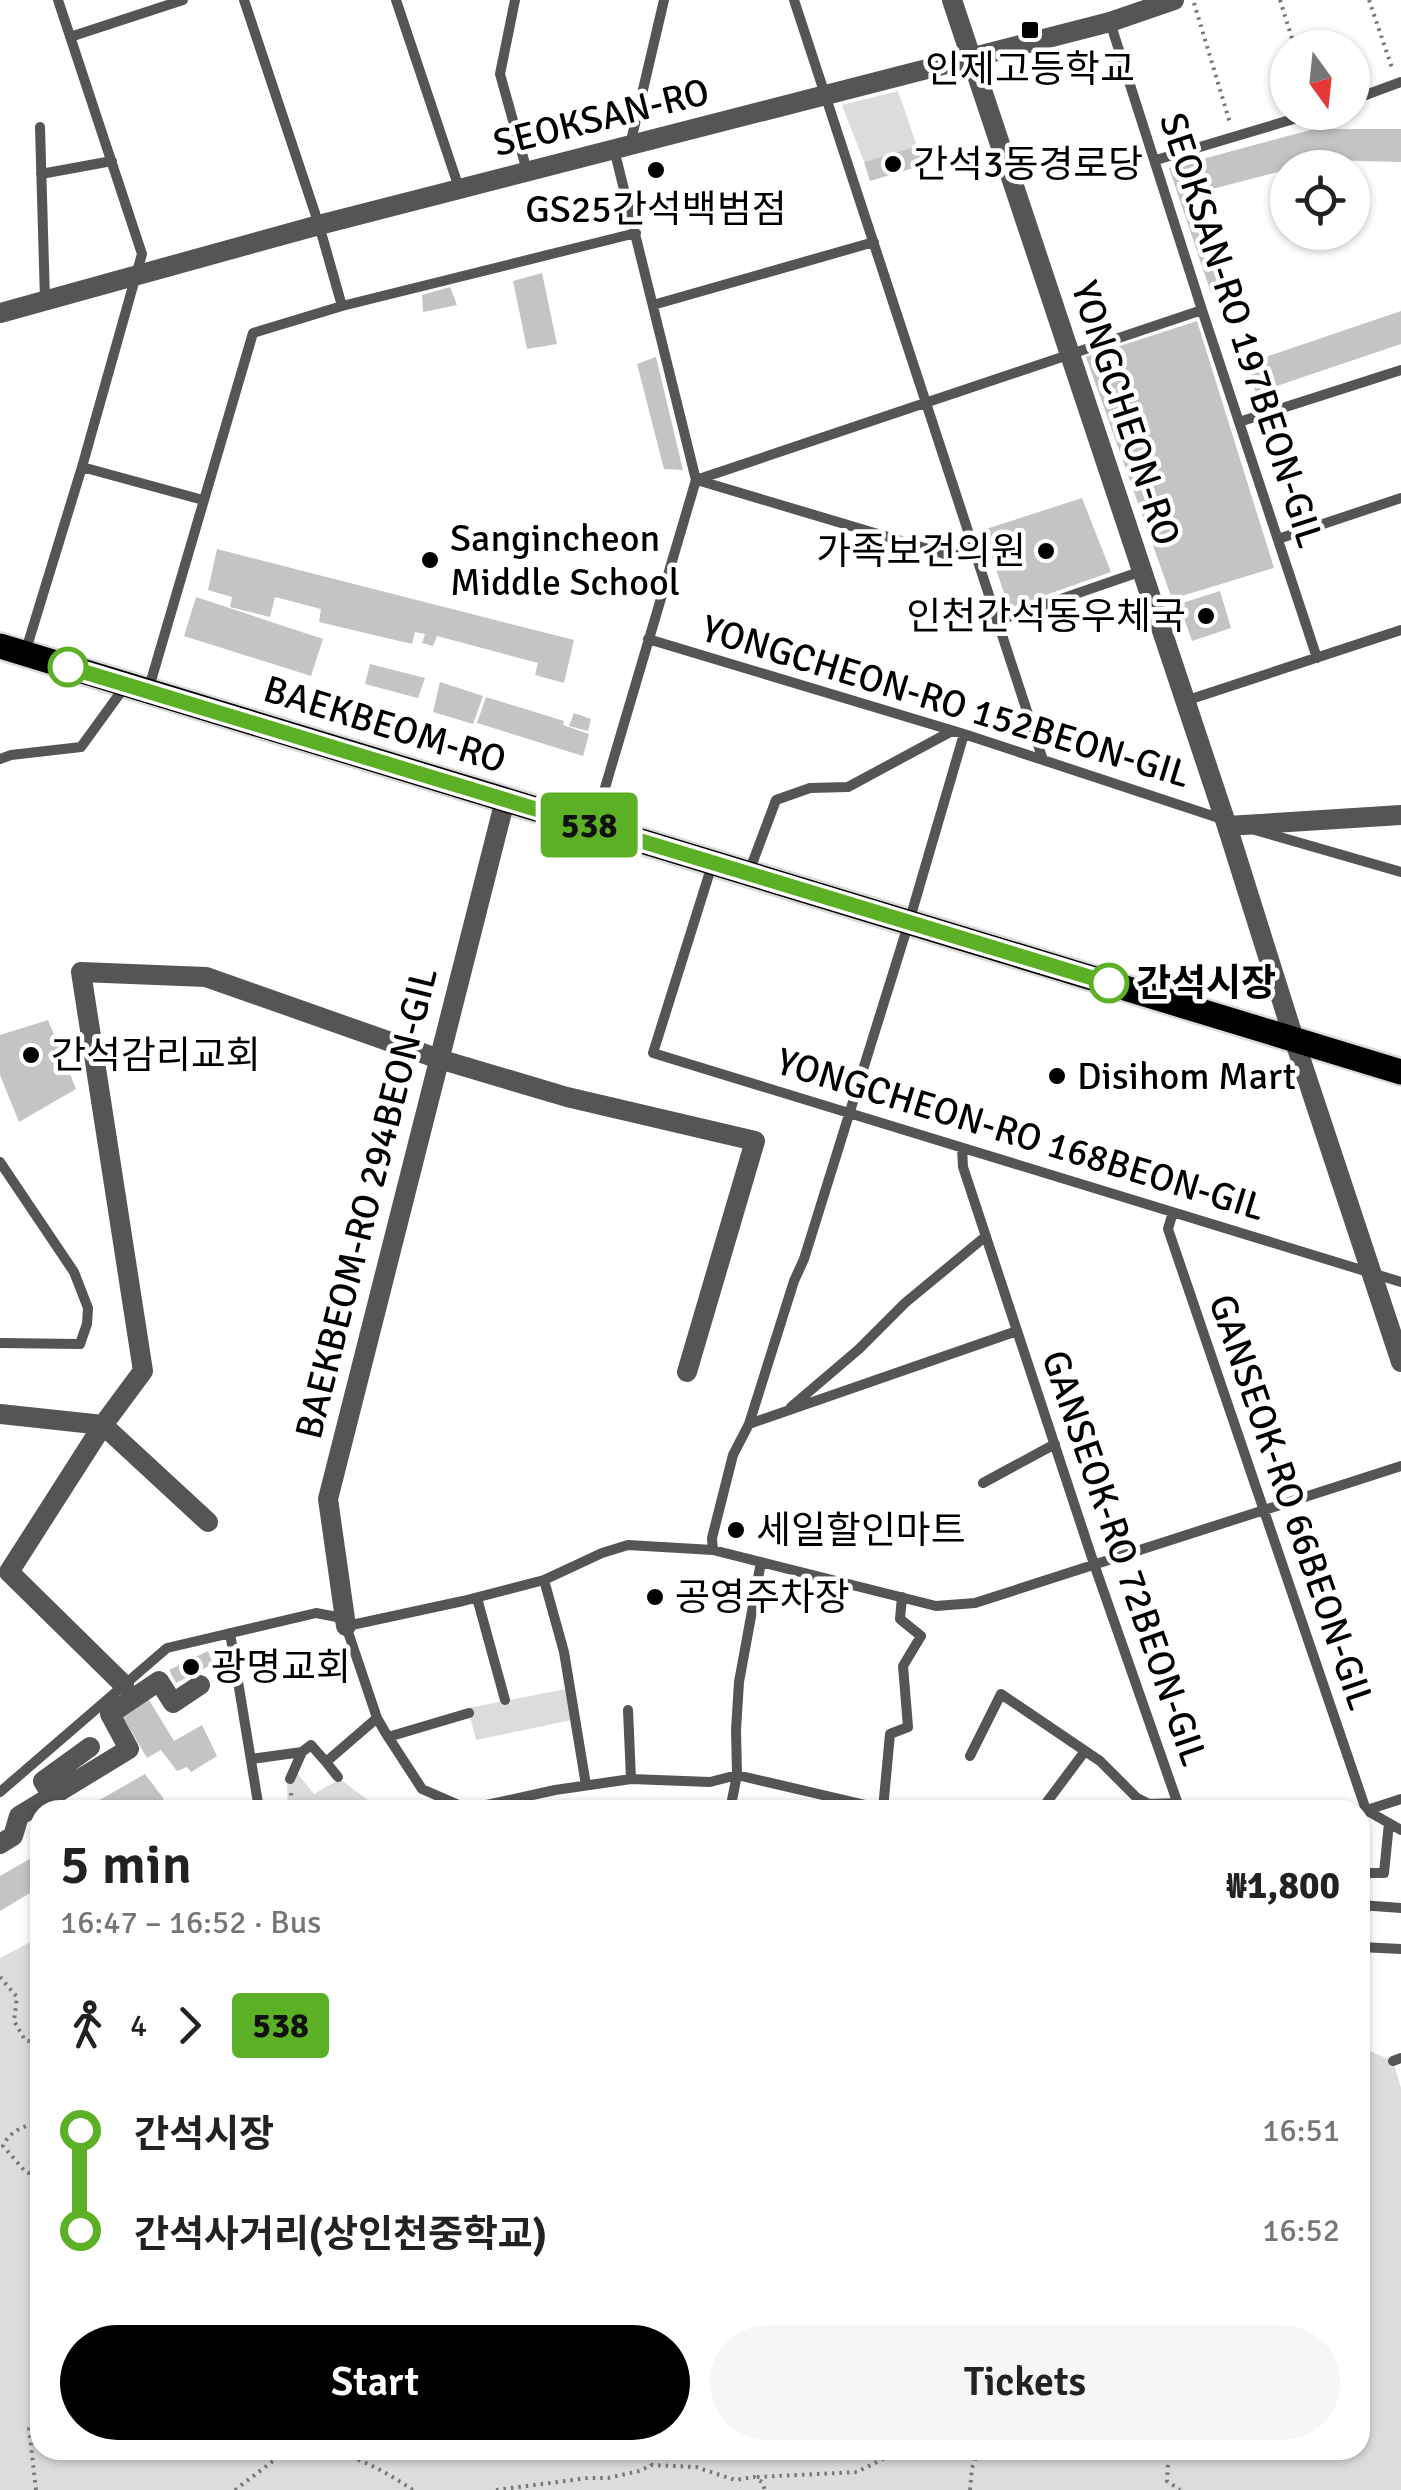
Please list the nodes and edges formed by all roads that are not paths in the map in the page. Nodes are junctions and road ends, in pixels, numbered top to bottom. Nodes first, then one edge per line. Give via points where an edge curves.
1 (58, 0) edge
2 (183, 0) edge
3 (244, 0) edge
4 (396, 0) edge
5 (516, 0) edge
6 (664, 0) edge
7 (794, 0) edge
8 (952, 0) edge
9 (1174, 0) edge
10 (1110, 22) junction
11 (70, 36) junction
12 (971, 58) junction
13 (1399, 83) edge
14 (1370, 93) edge
15 (826, 95) junction
16 (1270, 126) edge
17 (40, 127) dead end
18 (622, 147) junction
19 (1156, 160) junction
20 (112, 161) junction
21 (527, 172) junction
22 (42, 174) junction
23 (459, 189) junction
24 (318, 225) junction
25 (636, 233) junction
26 (874, 242) junction
27 (138, 274) junction
28 (45, 300) junction
29 (653, 304) junction
30 (342, 306) junction
31 (1202, 310) junction
32 (0, 313) edge
33 (1070, 356) junction
34 (1401, 370) edge
35 (926, 402) junction
36 (1239, 422) junction
37 (82, 467) junction
38 (696, 480) junction
39 (1401, 498) edge
40 (202, 500) junction
41 (1278, 539) junction
42 (976, 556) junction
43 (1142, 571) junction
44 (997, 621) junction
45 (1401, 630) edge
46 (648, 640) junction
47 (12, 650) edge
48 (1317, 658) junction
49 (137, 688) junction
50 (1186, 701) junction
51 (952, 730) junction
52 (964, 734) junction
53 (0, 760) edge
54 (1043, 760) junction
55 (505, 800) junction
56 (1401, 815) edge
57 (1231, 824) junction
58 (593, 826) junction
59 (713, 863) junction
60 (1401, 872) edge
61 (748, 873) junction
62 (909, 922) junction
63 (1294, 1039) junction
64 (439, 1059) junction
65 (1401, 1072) edge
66 (848, 1112) junction
67 (962, 1148) junction
68 (0, 1162) edge
69 (1172, 1212) junction
70 (986, 1236) junction
71 (1372, 1273) junction
72 (1401, 1282) edge
73 (1017, 1331) junction
74 (0, 1343) edge
75 (1401, 1362) edge
76 (687, 1372) dead end
77 (787, 1410) junction
78 (0, 1414) edge
79 (748, 1424) junction
80 (103, 1426) junction
81 (1054, 1444) junction
82 (1401, 1466) edge
83 (983, 1483) dead end
84 (1264, 1510) junction
85 (208, 1522) dead end
86 (712, 1550) junction
87 (760, 1562) junction
88 (1094, 1564) junction
89 (544, 1580) junction
90 (902, 1597) junction
91 (477, 1598) junction
92 (346, 1626) junction
93 (230, 1633) junction
94 (200, 1685) dead end
95 (124, 1686) junction
96 (505, 1700) dead end
97 (628, 1710) dead end
98 (469, 1713) dead end
99 (377, 1718) junction
100 (388, 1737) junction
101 (90, 1747) dead end
102 (1085, 1751) junction
103 (302, 1752) junction
104 (970, 1756) dead end
105 (251, 1759) junction
106 (326, 1762) junction
107 (737, 1775) junction
108 (290, 1778) dead end
109 (338, 1778) dead end
110 (630, 1780) junction
111 (586, 1785) junction
112 (0, 1792) edge
113 (52, 1796) junction
114 (1401, 1799) edge
115 (45, 1800) edge
116 (258, 1800) edge
117 (446, 1800) edge
118 (509, 1800) edge
119 (732, 1800) edge
120 (843, 1800) edge
121 (886, 1800) edge
122 (1048, 1800) edge
123 (1141, 1800) edge
124 (1176, 1800) edge
125 (1359, 1800) edge
126 (30, 1809) edge
127 (1370, 1809) edge
128 (1370, 1814) edge
129 (1389, 1824) junction
130 (1401, 1830) edge
131 (0, 1844) edge
132 (1370, 1873) edge
133 (1370, 1906) edge
134 (1401, 1908) edge
135 (1370, 1947) edge
136 (1401, 1949) edge

1 - 11 lane
2 - 11 lane
3 - 24 lane
4 - 23 lane
5 - 21 lane via 500,74
6 - 18 lane
7 - 15 lane
8 - 12 street, YONGCHEON-RO
9 - 10 street, SEOKSAN-RO
10 - 12 street, SEOKSAN-RO
10 - 19 lane, SEOKSAN-RO 197BEON-GIL
11 - 20 lane
12 - 15 street, SEOKSAN-RO
12 - 33 street, YONGCHEON-RO
13 - 14 lane
15 - 18 street, SEOKSAN-RO
15 - 26 lane
16 - 19 lane
17 - 22 lane
18 - 21 street, SEOKSAN-RO
18 - 25 lane
19 - 31 lane, SEOKSAN-RO 197BEON-GIL
20 - 22 lane
20 - 27 lane via 142,254
21 - 23 street, SEOKSAN-RO
22 - 28 lane
23 - 24 street, SEOKSAN-RO
24 - 27 street, SEOKSAN-RO
24 - 30 lane
25 - 29 lane
25 - 30 lane
26 - 29 lane
26 - 35 lane
27 - 28 street, SEOKSAN-RO
27 - 37 lane
28 - 32 street, SEOKSAN-RO
29 - 38 lane
30 - 40 lane via 253,333
31 - 33 lane
31 - 36 lane, SEOKSAN-RO 197BEON-GIL
33 - 35 lane
33 - 43 street, YONGCHEON-RO
34 - 36 lane
35 - 38 lane
35 - 42 lane
36 - 41 lane, SEOKSAN-RO 197BEON-GIL
37 - 40 lane
37 - 47 lane
38 - 42 lane via 945,554
38 - 46 lane
39 - 41 lane
40 - 49 lane
41 - 48 lane, SEOKSAN-RO 197BEON-GIL
42 - 44 lane
43 - 44 lane
43 - 50 street, YONGCHEON-RO
44 - 54 lane
45 - 48 lane
46 - 51 lane, YONGCHEON-RO 152BEON-GIL
46 - 58 lane
47 - 49 main road, BAEKBEOM-RO
48 - 50 lane
49 - 53 lane via 81,747
49 - 55 main road, BAEKBEOM-RO
50 - 57 street, YONGCHEON-RO
51 - 52 lane, YONGCHEON-RO 152BEON-GIL
51 - 61 lane via 848,787 810,788 776,800
52 - 54 lane, YONGCHEON-RO 152BEON-GIL
52 - 62 lane
54 - 57 lane, YONGCHEON-RO 152BEON-GIL
55 - 58 main road, BAEKBEOM-RO
55 - 64 street, BAEKBEOM-RO 294BEON-GIL
56 - 57 street
57 - 60 lane, YONGCHEON-RO 152BEON-GIL
57 - 63 street, YONGCHEON-RO
58 - 59 main road, BAEKBEOM-RO
59 - 61 main road, BAEKBEOM-RO
59 - 66 lane, YONGCHEON-RO 168BEON-GIL via 654,1053
61 - 62 main road, BAEKBEOM-RO
62 - 63 main road, BAEKBEOM-RO
62 - 66 lane
63 - 65 main road, BAEKBEOM-RO
63 - 71 street, YONGCHEON-RO
64 - 76 street via 755,1141
64 - 80 street via 206,977 81,972 143,1371
64 - 92 street, BAEKBEOM-RO 294BEON-GIL via 328,1499
66 - 67 lane, YONGCHEON-RO 168BEON-GIL
66 - 79 lane
67 - 69 lane, YONGCHEON-RO 168BEON-GIL
67 - 70 lane, GANSEOK-RO 72BEON-GIL
68 - 74 lane via 74,1272 88,1308 80,1344
69 - 71 lane, YONGCHEON-RO 168BEON-GIL
69 - 84 lane, GANSEOK-RO 66BEON-GIL via 1168,1229
70 - 73 lane, GANSEOK-RO 72BEON-GIL
70 - 77 lane, GANSEOK-RO 72BEON-GIL
71 - 72 lane, YONGCHEON-RO 168BEON-GIL
71 - 75 street, YONGCHEON-RO
73 - 77 lane, GANSEOK-RO 72BEON-GIL
73 - 81 lane, GANSEOK-RO 72BEON-GIL
77 - 79 lane, GANSEOK-RO 72BEON-GIL
78 - 80 street
79 - 86 lane via 733,1455
80 - 85 street
80 - 95 street via 8,1572
81 - 83 lane
81 - 88 lane, GANSEOK-RO 72BEON-GIL
82 - 84 lane
84 - 88 lane
84 - 125 lane, GANSEOK-RO 66BEON-GIL
86 - 87 lane
86 - 89 lane via 628,1545
87 - 90 lane
87 - 107 lane via 739,1682
88 - 90 lane via 975,1603 936,1606
88 - 124 lane, GANSEOK-RO 72BEON-GIL
89 - 91 lane
89 - 111 lane via 564,1652
90 - 121 lane via 900,1619 921,1636 903,1666 908,1727 890,1734
91 - 92 lane
91 - 96 lane
92 - 93 lane via 316,1613
92 - 99 lane
93 - 95 lane via 167,1648
93 - 105 lane
94 - 113 street via 173,1704 159,1681 110,1714 128,1750
95 - 112 lane
97 - 110 lane
98 - 100 lane
99 - 100 lane
99 - 106 lane
100 - 117 lane via 422,1789
101 - 113 street via 42,1781
102 - 104 lane, GANSEOK-RO 72BEON-GIL via 1001,1694
102 - 122 lane
102 - 123 lane, GANSEOK-RO 72BEON-GIL
103 - 105 lane
103 - 106 lane via 311,1745
103 - 108 lane
105 - 116 lane
106 - 109 lane
107 - 110 lane via 710,1782
107 - 119 lane
107 - 120 lane
110 - 111 lane
111 - 118 lane
113 - 115 street
114 - 127 lane
126 - 131 street
128 - 129 lane
129 - 130 lane
129 - 132 lane via 1384,1874
133 - 134 lane
135 - 136 lane

